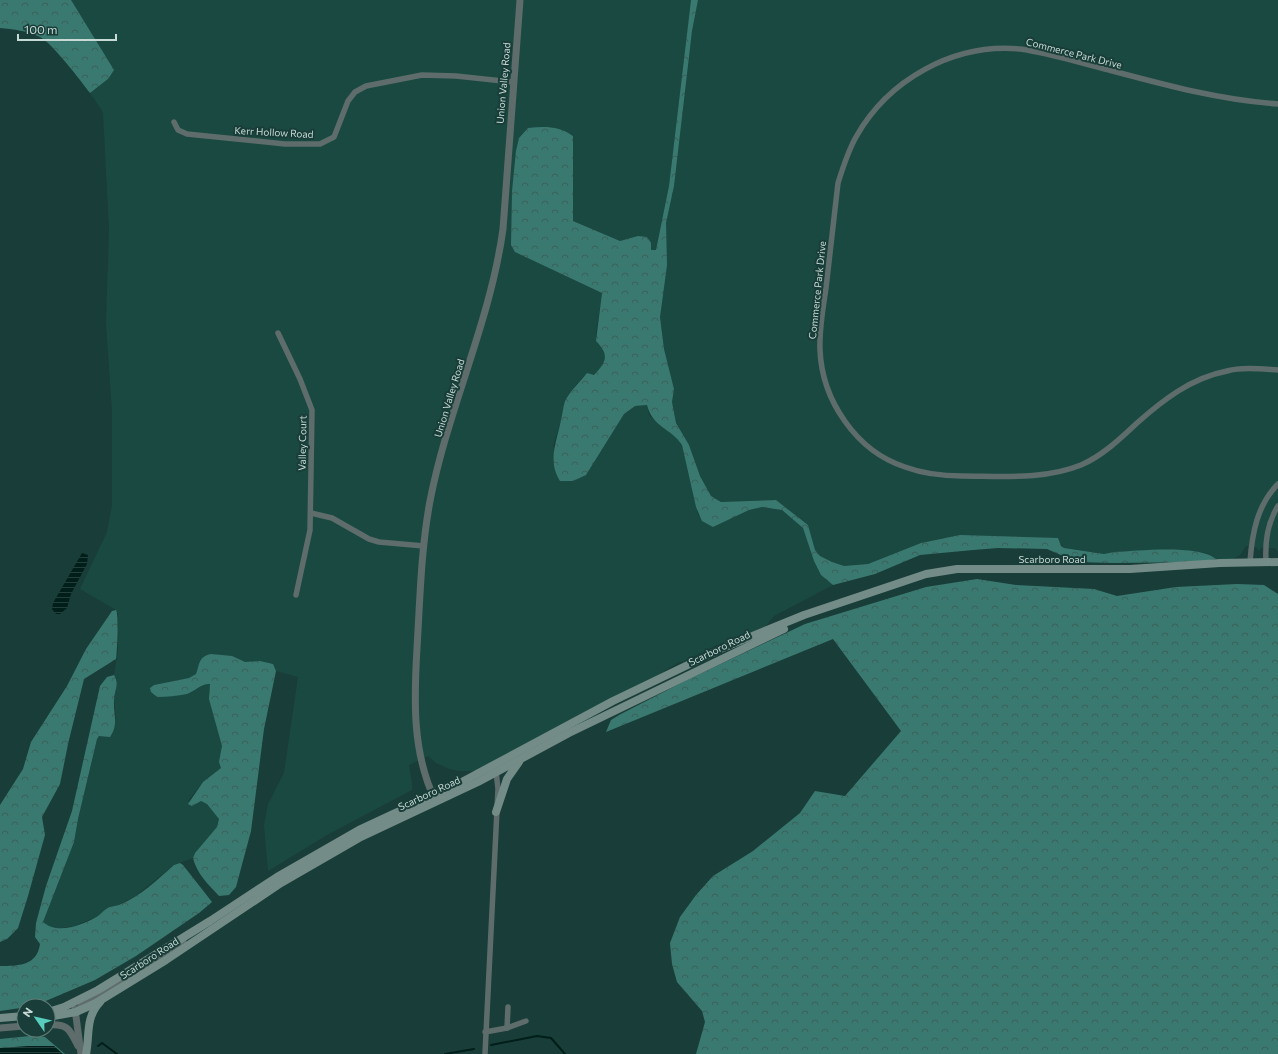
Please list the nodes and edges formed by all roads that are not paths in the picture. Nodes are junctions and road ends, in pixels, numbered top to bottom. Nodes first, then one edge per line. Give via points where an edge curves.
1 (520, 0) edge
2 (513, 82) junction
3 (1278, 104) edge
4 (174, 122) dead end
5 (278, 333) dead end
6 (1278, 370) edge
7 (1278, 484) edge
8 (1278, 506) edge
9 (311, 513) junction
10 (424, 546) junction
11 (1250, 562) junction
12 (1266, 562) junction
13 (1278, 562) edge
14 (296, 595) dead end
15 (832, 607) junction
16 (521, 759) junction
17 (495, 768) junction
18 (434, 798) junction
19 (496, 812) junction
20 (210, 921) junction
21 (104, 998) junction
22 (75, 1003) junction
23 (508, 1007) dead end
24 (56, 1009) edge
25 (76, 1012) junction
26 (56, 1016) edge
27 (16, 1017) edge
28 (0, 1018) edge
29 (526, 1021) dead end
30 (16, 1022) edge
31 (0, 1023) edge
32 (56, 1024) edge
33 (16, 1027) edge
34 (0, 1028) edge
35 (507, 1028) junction
36 (485, 1032) junction
37 (83, 1053) edge
38 (485, 1054) edge

1 - 2 street, Union Valley Road
2 - 4 street, Kerr Hollow Road via 422,75 366,86 355,92 348,101 334,138 320,144 266,143 187,134 178,130
2 - 10 street, Union Valley Road via 503,229 496,275 440,462 430,500
3 - 6 street, Commerce Park Drive via 1241,101 1174,88 1019,49 961,54 916,73 885,97 856,138 846,160 838,182 820,337 827,388 838,411 853,432 889,460 903,467 940,476 1033,476 1058,473 1082,464 1108,448 1163,399 1206,377 1227,370
5 - 9 street, Valley Court via 312,410
7 - 11 street via 1267,498 1255,524
8 - 12 street via 1268,531
9 - 10 street via 332,518 379,542
9 - 14 street, Valley Court via 310,530
10 - 18 street, Union Valley Road via 415,721 417,741
11 - 12 main road, Scarboro Road
11 - 15 main road, Scarboro Road via 1130,570 957,569 926,574
12 - 13 main road, Scarboro Road
15 - 16 main road, Scarboro Road via 692,672
15 - 17 main road, Scarboro Road via 723,648 613,701
16 - 17 main road, Scarboro Road
16 - 19 main road via 507,779
17 - 18 main road, Scarboro Road
17 - 19 street via 498,789
18 - 20 main road, Scarboro Road via 359,830 319,852
18 - 21 main road, Scarboro Road via 316,862
19 - 36 street
20 - 22 main road, Scarboro Road
20 - 25 street via 169,952 82,1005
21 - 25 main road, Scarboro Road
21 - 37 main road via 92,1012
22 - 24 main road, Scarboro Road
22 - 25 street
23 - 35 street
25 - 26 main road, Scarboro Road
25 - 37 street
27 - 28 main road
29 - 35 street
30 - 31 main road
32 - 37 street via 69,1029
33 - 34 street
35 - 36 street
36 - 38 street

